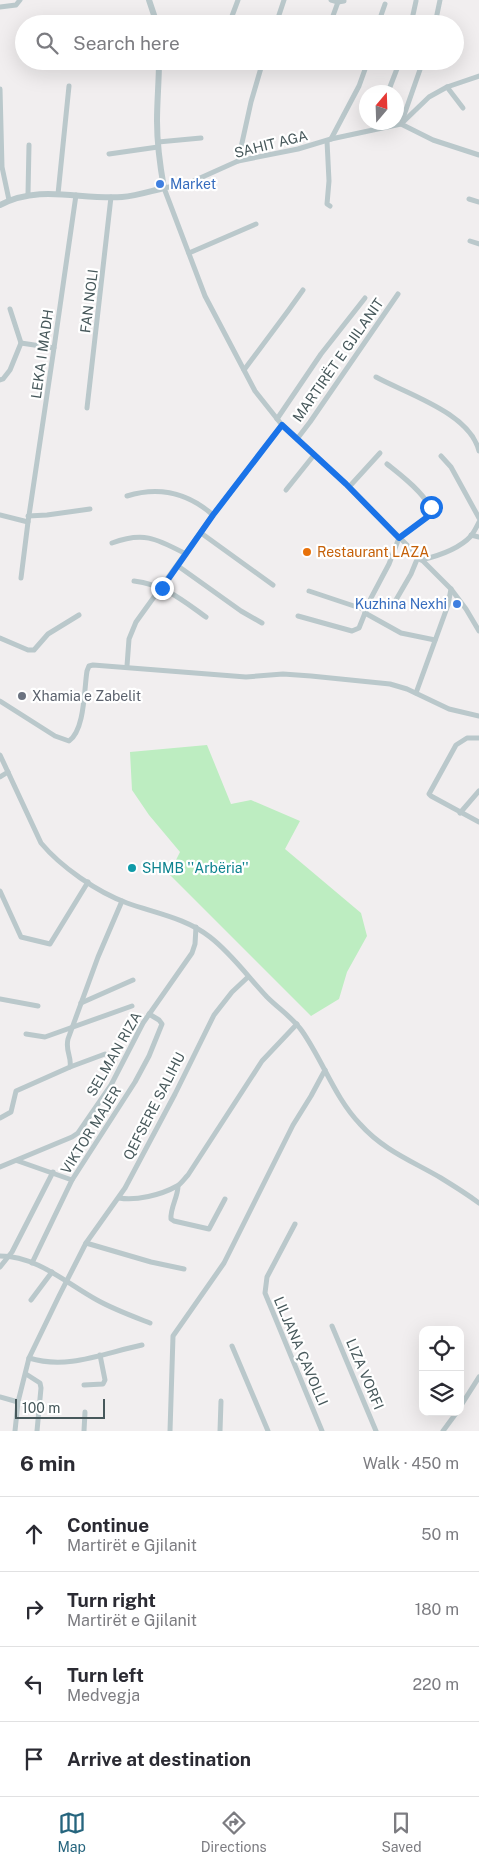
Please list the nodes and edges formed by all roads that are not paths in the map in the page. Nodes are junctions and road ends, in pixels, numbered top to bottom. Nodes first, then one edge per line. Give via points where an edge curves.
1 (20, 0) edge
2 (149, 0) edge
3 (238, 0) edge
4 (284, 0) edge
5 (330, 0) edge
6 (440, 0) edge
7 (341, 1) edge
8 (416, 1) edge
9 (385, 4) dead end
10 (0, 7) edge
11 (154, 15) edge
12 (232, 15) edge
13 (279, 15) edge
14 (334, 15) edge
15 (381, 15) edge
16 (413, 15) edge
17 (437, 15) edge
18 (159, 70) edge
19 (260, 70) edge
20 (365, 70) edge
21 (397, 70) edge
22 (420, 70) edge
23 (479, 76) edge
24 (391, 85) edge
25 (69, 86) dead end
26 (447, 87) junction
27 (0, 89) edge
28 (463, 108) dead end
29 (404, 115) edge
30 (404, 121) edge
31 (404, 126) edge
32 (366, 130) edge
33 (201, 138) dead end
34 (329, 140) junction
35 (29, 145) dead end
36 (158, 145) junction
37 (109, 154) dead end
38 (479, 155) edge
39 (238, 161) junction
40 (164, 188) junction
41 (28, 194) junction
42 (58, 194) junction
43 (76, 195) junction
44 (112, 197) junction
45 (468, 199) dead end
46 (9, 200) junction
47 (479, 202) edge
48 (0, 205) edge
49 (330, 206) dead end
50 (256, 224) dead end
51 (470, 241) dead end
52 (479, 244) edge
53 (189, 253) junction
54 (302, 290) dead end
55 (398, 294) dead end
56 (365, 298) dead end
57 (10, 308) dead end
58 (21, 343) junction
59 (54, 348) junction
60 (244, 370) junction
61 (376, 377) dead end
62 (0, 380) edge
63 (87, 408) dead end
64 (277, 419) junction
65 (282, 425) junction
66 (297, 439) junction
67 (479, 452) edge
68 (380, 453) dead end
69 (314, 455) junction
70 (442, 456) dead end
71 (387, 464) dead end
72 (349, 487) junction
73 (286, 490) dead end
74 (127, 496) dead end
75 (90, 509) dead end
76 (0, 515) edge
77 (213, 515) junction
78 (28, 519) junction
79 (479, 520) edge
80 (201, 533) junction
81 (471, 536) junction
82 (479, 537) edge
83 (399, 538) junction
84 (112, 543) dead end
85 (186, 554) junction
86 (420, 559) junction
87 (178, 566) junction
88 (21, 578) dead end
89 (134, 581) dead end
90 (273, 585) dead end
91 (162, 588) junction
92 (451, 589) junction
93 (309, 591) dead end
94 (393, 605) dead end
95 (365, 611) junction
96 (79, 615) dead end
97 (298, 616) dead end
98 (206, 617) dead end
99 (262, 623) dead end
100 (479, 631) edge
101 (0, 638) edge
102 (435, 640) junction
103 (127, 666) junction
104 (416, 693) junction
105 (0, 701) edge
106 (479, 716) edge
107 (479, 738) edge
108 (0, 755) edge
109 (8, 772) junction
110 (0, 777) edge
111 (479, 791) edge
112 (460, 813) junction
113 (479, 822) edge
114 (88, 882) junction
115 (0, 891) edge
116 (122, 901) junction
117 (196, 927) junction
118 (248, 977) junction
119 (133, 980) dead end
120 (0, 999) edge
121 (81, 1004) junction
122 (38, 1006) dead end
123 (132, 1006) dead end
124 (150, 1014) junction
125 (296, 1024) junction
126 (73, 1027) junction
127 (26, 1034) dead end
128 (105, 1054) dead end
129 (70, 1067) junction
130 (325, 1070) junction
131 (0, 1118) edge
132 (17, 1160) junction
133 (0, 1167) edge
134 (53, 1172) junction
135 (72, 1180) junction
136 (178, 1186) junction
137 (119, 1198) junction
138 (225, 1199) dead end
139 (479, 1203) edge
140 (294, 1224) dead end
141 (86, 1243) junction
142 (0, 1256) edge
143 (8, 1256) junction
144 (32, 1263) junction
145 (0, 1267) edge
146 (184, 1269) dead end
147 (52, 1272) junction
148 (67, 1280) junction
149 (32, 1300) dead end
150 (150, 1323) dead end
151 (332, 1326) dead end
152 (142, 1344) dead end
153 (232, 1346) dead end
154 (100, 1354) junction
155 (29, 1358) junction
156 (26, 1374) junction
157 (479, 1377) edge
158 (84, 1385) dead end
159 (0, 1397) edge
160 (221, 1401) dead end
161 (464, 1401) edge
162 (18, 1402) junction
163 (85, 1412) dead end
164 (454, 1416) edge
165 (15, 1431) edge
166 (37, 1431) edge
167 (84, 1431) edge
168 (170, 1431) edge
169 (220, 1431) edge
170 (268, 1431) edge
171 (322, 1431) edge
172 (376, 1431) edge
173 (444, 1431) edge

1 - 10 street via 16,5
2 - 11 street
3 - 12 street
4 - 13 street
5 - 7 street
6 - 17 street
7 - 14 street
8 - 16 street
9 - 15 street
18 - 36 street
19 - 39 street
20 - 34 street
21 - 24 street
22 - 29 street
23 - 26 street
25 - 42 street
26 - 28 street
26 - 30 street via 429,97
27 - 46 street via 2,166
31 - 38 street via 433,140
32 - 34 street, SAHIT AGA
33 - 36 street
34 - 39 street, SAHIT AGA
34 - 49 street, SAHIT AGA via 326,204
35 - 41 street
36 - 37 street
36 - 40 street
39 - 40 street, SAHIT AGA via 189,183
40 - 44 street
40 - 53 street, MARTIRËT E GJILANIT
41 - 42 street
41 - 46 street
42 - 43 street
43 - 44 street
43 - 59 street, LEKA I MADH
44 - 63 street, FAN NOLI
45 - 47 street
46 - 48 street
50 - 53 street
51 - 52 street
53 - 60 street, MARTIRËT E GJILANIT via 205,296
54 - 60 street
55 - 66 street, MARTIRËT E GJILANIT
56 - 64 street via 321,354
57 - 58 street
58 - 59 street
58 - 62 street via 10,370
59 - 78 street, LEKA I MADH
60 - 64 street, MARTIRËT E GJILANIT
61 - 67 street via 465,426
64 - 65 street, MARTIRËT E GJILANIT
65 - 66 street, MARTIRËT E GJILANIT
65 - 77 street
66 - 69 street, MARTIRËT E GJILANIT
68 - 72 street
69 - 72 street, MARTIRËT E GJILANIT
69 - 73 street
70 - 79 street
71 - 83 street via 427,501 432,512
72 - 83 street, MARTIRËT E GJILANIT
74 - 77 street via 154,490 171,492 203,506
75 - 78 street
76 - 78 street
77 - 80 street
78 - 88 street, LEKA I MADH
79 - 81 street
80 - 85 street
80 - 90 street
81 - 82 street
81 - 86 street via 443,554
83 - 86 street, MARTIRËT E GJILANIT
83 - 95 street
84 - 85 street via 143,536
85 - 87 street
86 - 92 street, MARTIRËT E GJILANIT
86 - 94 street
87 - 91 street
87 - 99 street
89 - 91 street
91 - 98 street
91 - 103 street via 136,622 129,639
92 - 100 street, MARTIRËT E GJILANIT
92 - 102 street
93 - 95 street
95 - 97 street via 359,628 352,632
95 - 102 street via 402,632
96 - 101 street via 48,634 34,650
102 - 104 street
103 - 104 street via 246,677 311,676 390,684
103 - 105 street via 89,666 78,728 69,741 55,736
104 - 106 street via 449,709
107 - 112 street via 467,738 456,744 430,790 431,796
108 - 109 street
109 - 110 street
109 - 114 street via 41,843
111 - 112 street
112 - 113 street
114 - 115 street via 50,944 21,937
114 - 116 street
116 - 117 street
116 - 121 street
117 - 118 street via 220,945
117 - 124 street, SELMAN RIZA via 192,953
118 - 125 street
118 - 137 street, QEFSERE SALIHU via 214,1014
119 - 121 street
120 - 122 street
121 - 126 street
123 - 126 street
124 - 132 street, SELMAN RIZA via 111,1085 78,1133
124 - 135 street, VIKTOR MAJER via 162,1024 149,1056
125 - 130 street
125 - 136 street via 262,1061
126 - 127 street via 45,1037
126 - 129 street via 66,1047
128 - 129 street
129 - 131 street via 16,1091 11,1112
130 - 139 street via 349,1111 374,1138 396,1155 441,1178
130 - 168 street via 293,1124 224,1263 173,1336
132 - 133 street, SELMAN RIZA
132 - 134 street
134 - 135 street
134 - 143 street
135 - 144 street, VIKTOR MAJER
136 - 137 street via 144,1197
136 - 138 street via 170,1215 174,1221 209,1229
137 - 141 street, QEFSERE SALIHU
140 - 171 street, LILJANA ÇAVOLLI via 267,1277 265,1293
141 - 146 street
141 - 148 street, QEFSERE SALIHU
142 - 143 street
143 - 144 street
143 - 145 street
144 - 147 street
147 - 148 street
147 - 149 street
148 - 150 street via 99,1301
148 - 155 street, QEFSERE SALIHU
151 - 172 street, LIZA VORFI
152 - 154 street
153 - 170 street
154 - 155 street via 83,1361 63,1363
154 - 158 street via 103,1384
155 - 156 street, QEFSERE SALIHU
156 - 162 street, QEFSERE SALIHU
156 - 166 street via 40,1383 41,1388
157 - 161 street
159 - 162 street
160 - 169 street
162 - 165 street, QEFSERE SALIHU
163 - 167 street
164 - 173 street

